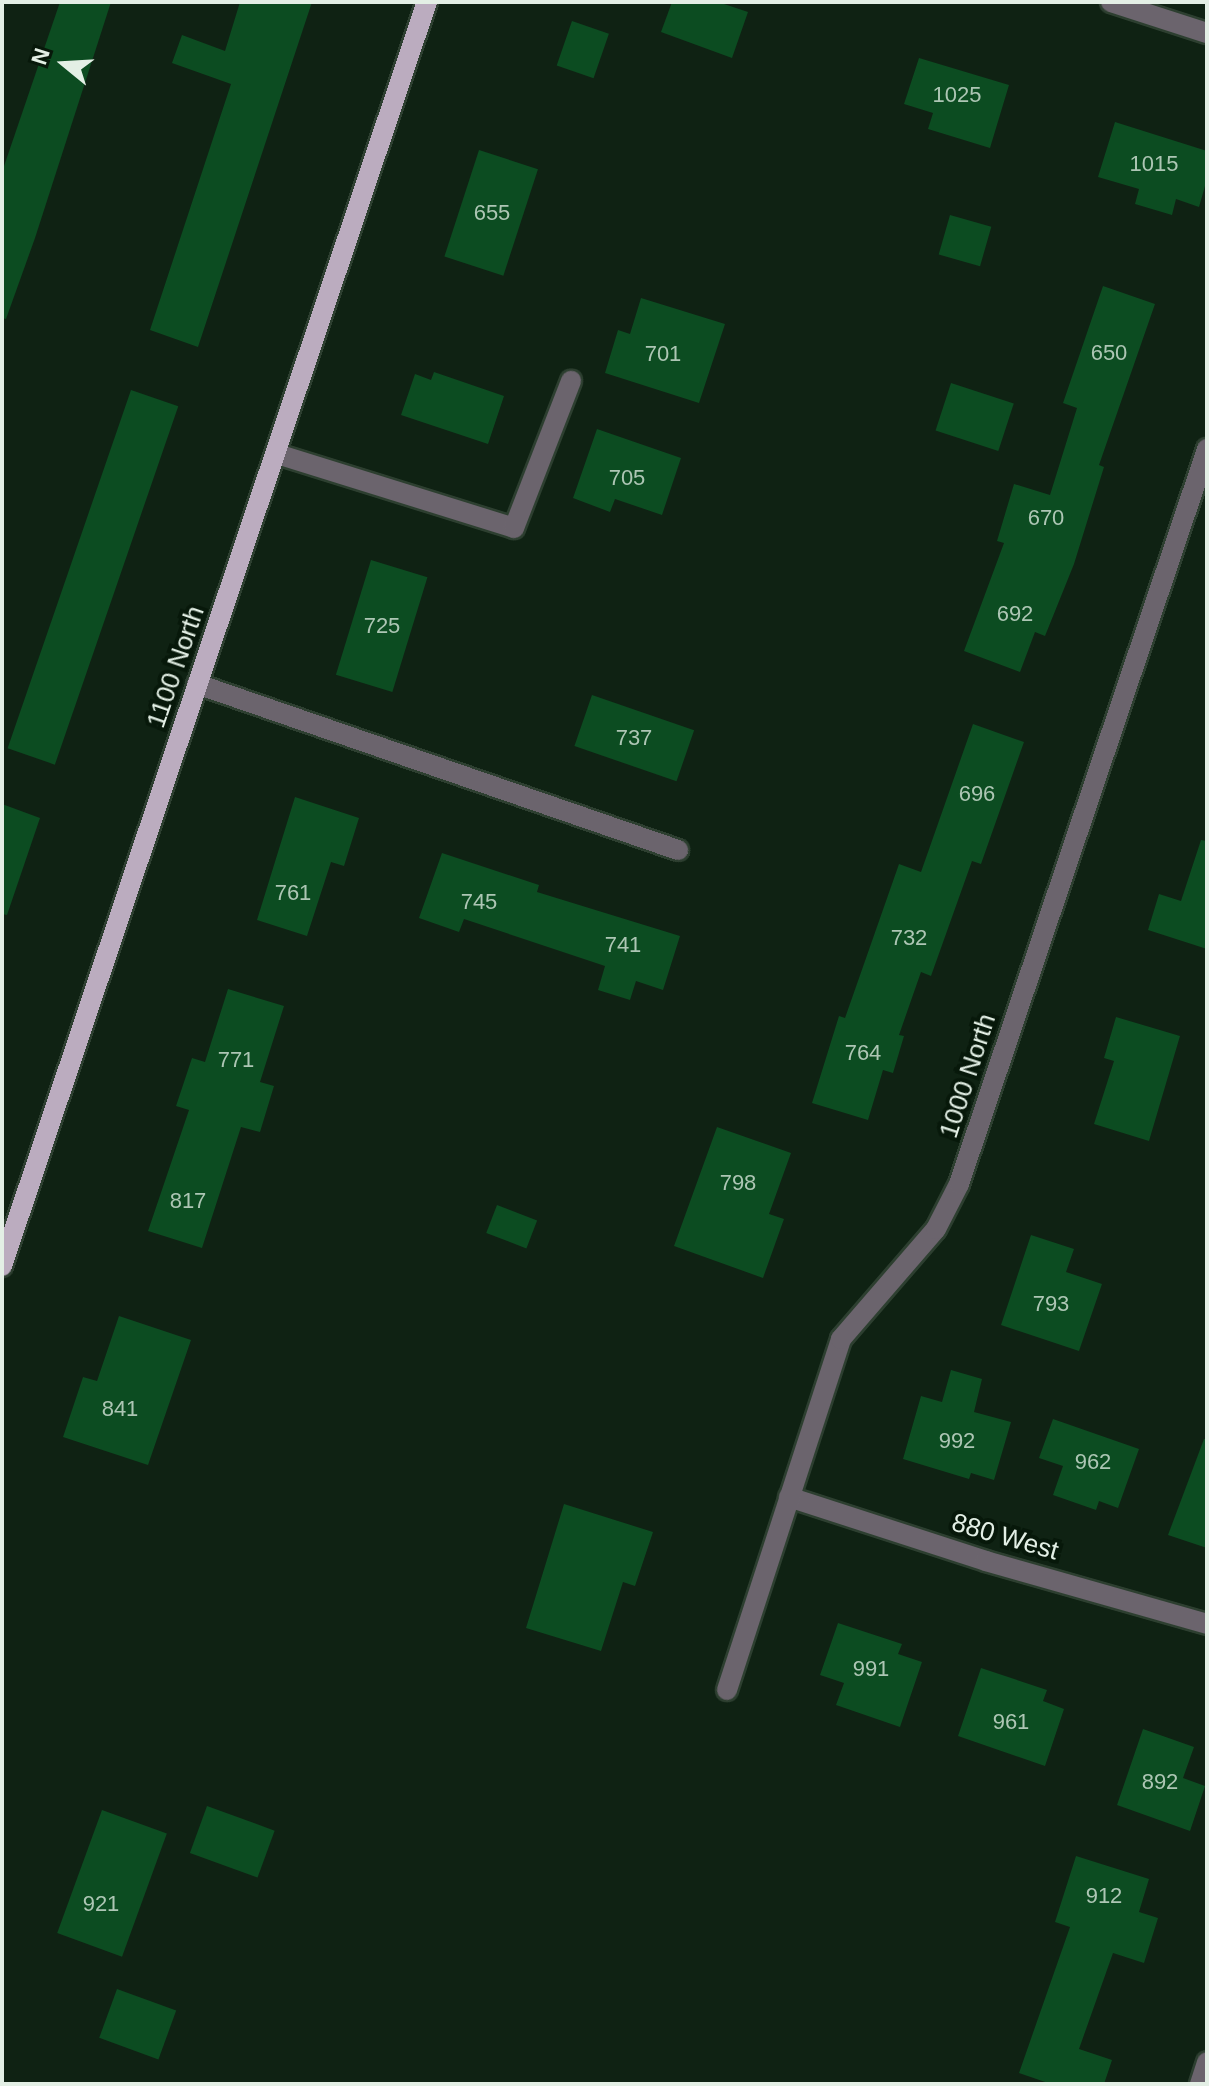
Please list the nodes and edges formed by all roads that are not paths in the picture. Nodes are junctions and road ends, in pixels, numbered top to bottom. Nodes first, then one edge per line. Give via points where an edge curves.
1 (427, 2) edge
2 (1111, 2) edge
3 (1207, 33) edge
4 (571, 381) dead end
5 (1207, 449) edge
6 (277, 454) junction
7 (197, 684) junction
8 (678, 850) dead end
9 (2, 1266) edge
10 (789, 1497) junction
11 (1207, 1624) edge
12 (727, 1690) dead end
13 (1207, 2062) edge
14 (1200, 2084) edge

1 - 6 main road, 1100 North
2 - 3 street
4 - 6 street via 514,528
5 - 10 street, 1000 North via 959,1184 936,1229 841,1339
6 - 7 main road, 1100 North
7 - 8 street
7 - 9 main road, 1100 North
10 - 11 street, 880 West
10 - 12 street, 1000 North
13 - 14 street

